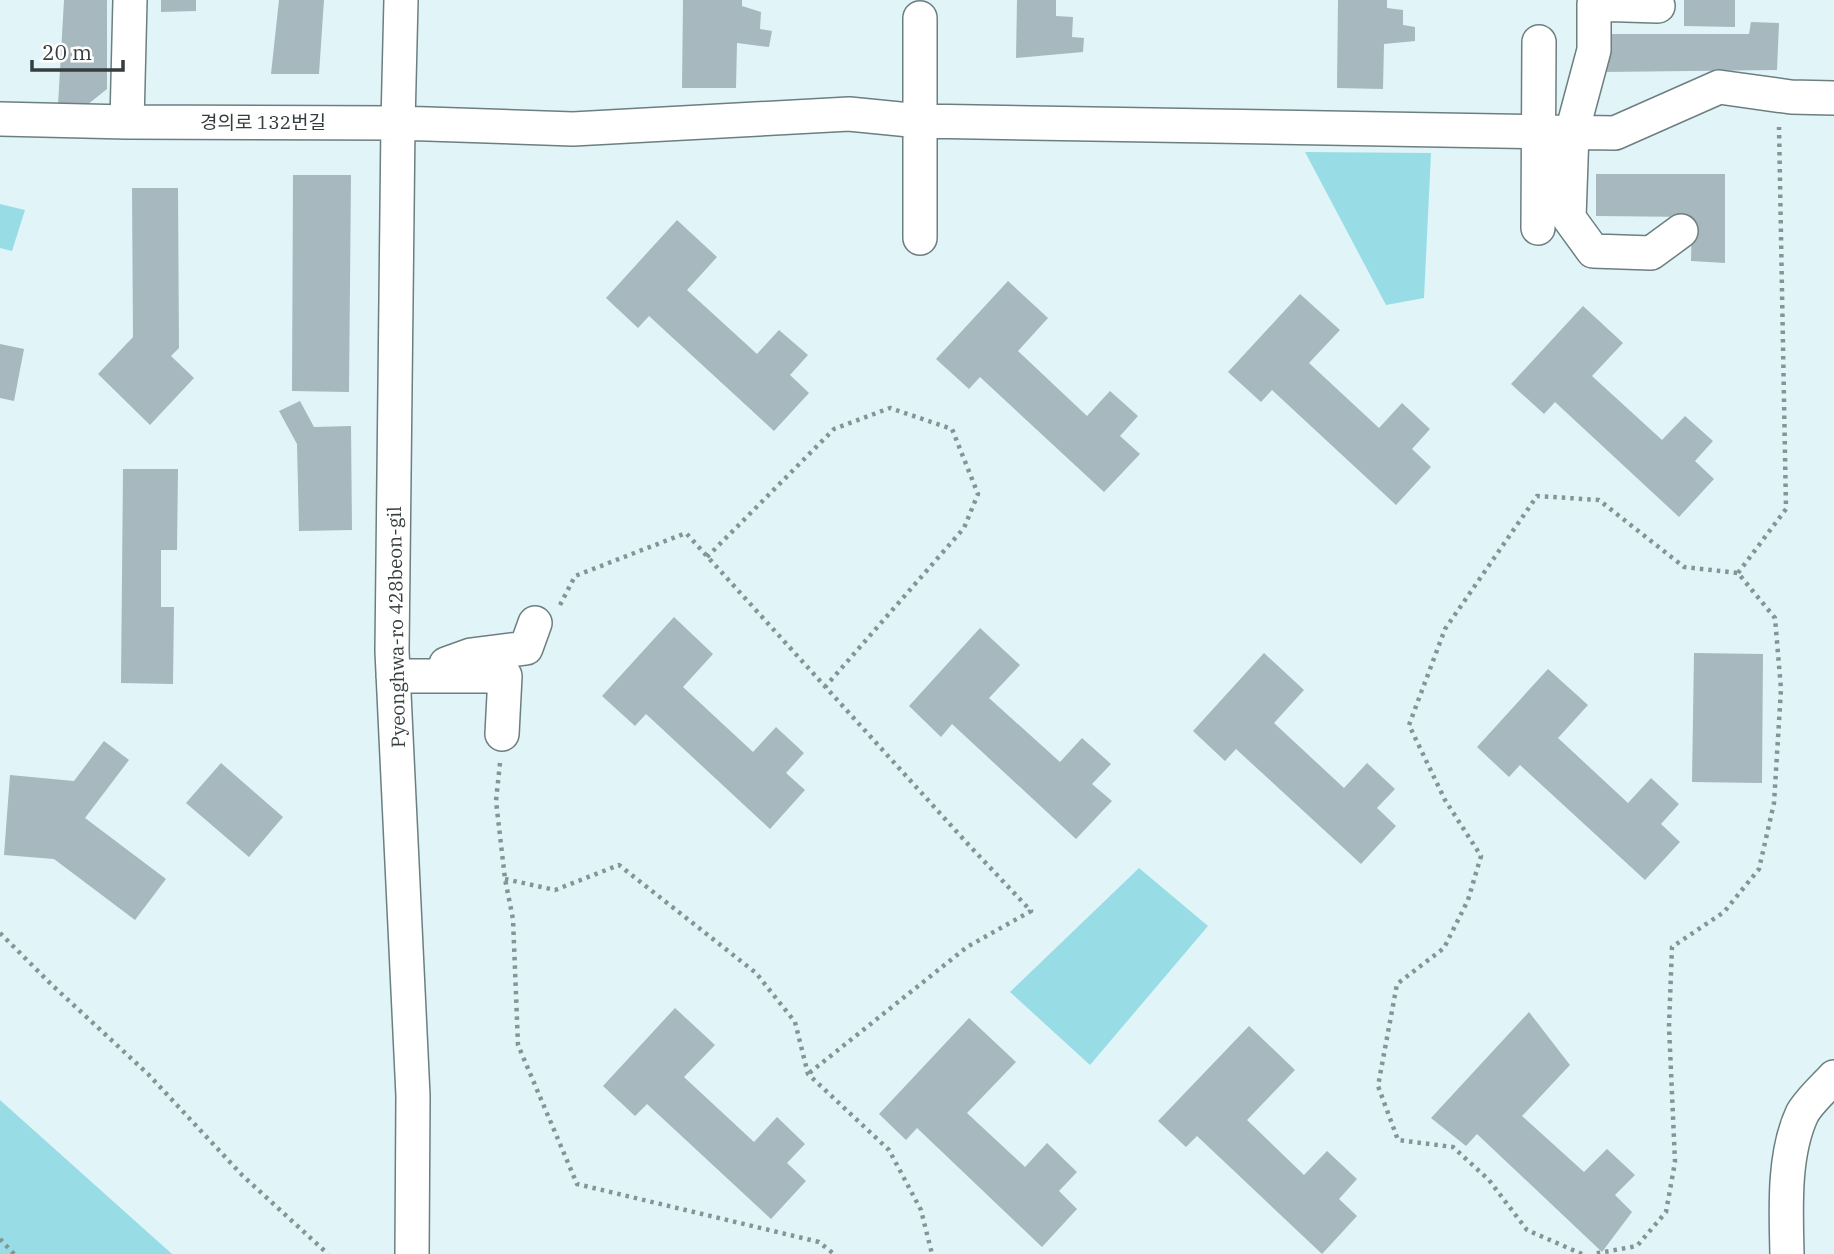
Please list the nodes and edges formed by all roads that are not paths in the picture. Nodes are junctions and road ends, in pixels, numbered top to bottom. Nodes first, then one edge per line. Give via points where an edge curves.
1 (130, 0) edge
2 (401, 0) edge
3 (1658, 6) dead end
4 (920, 18) dead end
5 (1539, 42) dead end
6 (1834, 98) edge
7 (0, 119) edge
8 (920, 121) junction
9 (127, 122) junction
10 (398, 123) junction
11 (1538, 132) junction
12 (1572, 132) junction
13 (1538, 228) dead end
14 (1681, 231) dead end
15 (920, 239) dead end
16 (545, 618) road end
17 (402, 676) junction
18 (502, 734) road end
19 (1834, 1077) edge
20 (412, 1254) edge
21 (1787, 1254) edge

1 - 9 street
2 - 10 street, Pyeonghwa-ro 428beon-gil
3 - 12 street via 1594,5 1594,50
4 - 8 street
5 - 11 street
6 - 12 street, 경의로 132번길 via 1719,87 1615,133
7 - 9 street, 경의로 132번길
8 - 10 street, 경의로 132번길 via 849,114 573,129
8 - 11 street, 경의로 132번길
8 - 15 street
9 - 10 street, 경의로 132번길
10 - 17 street, Pyeonghwa-ro 428beon-gil
11 - 12 street, 경의로 132번길
11 - 13 street
12 - 14 street via 1569,218 1593,251 1651,253
16 - 17 street via 526,648 471,655
17 - 18 street via 505,676
17 - 20 street, Pyeonghwa-ro 428beon-gil via 413,1096
19 - 21 street via 1803,1112 1791,1150

